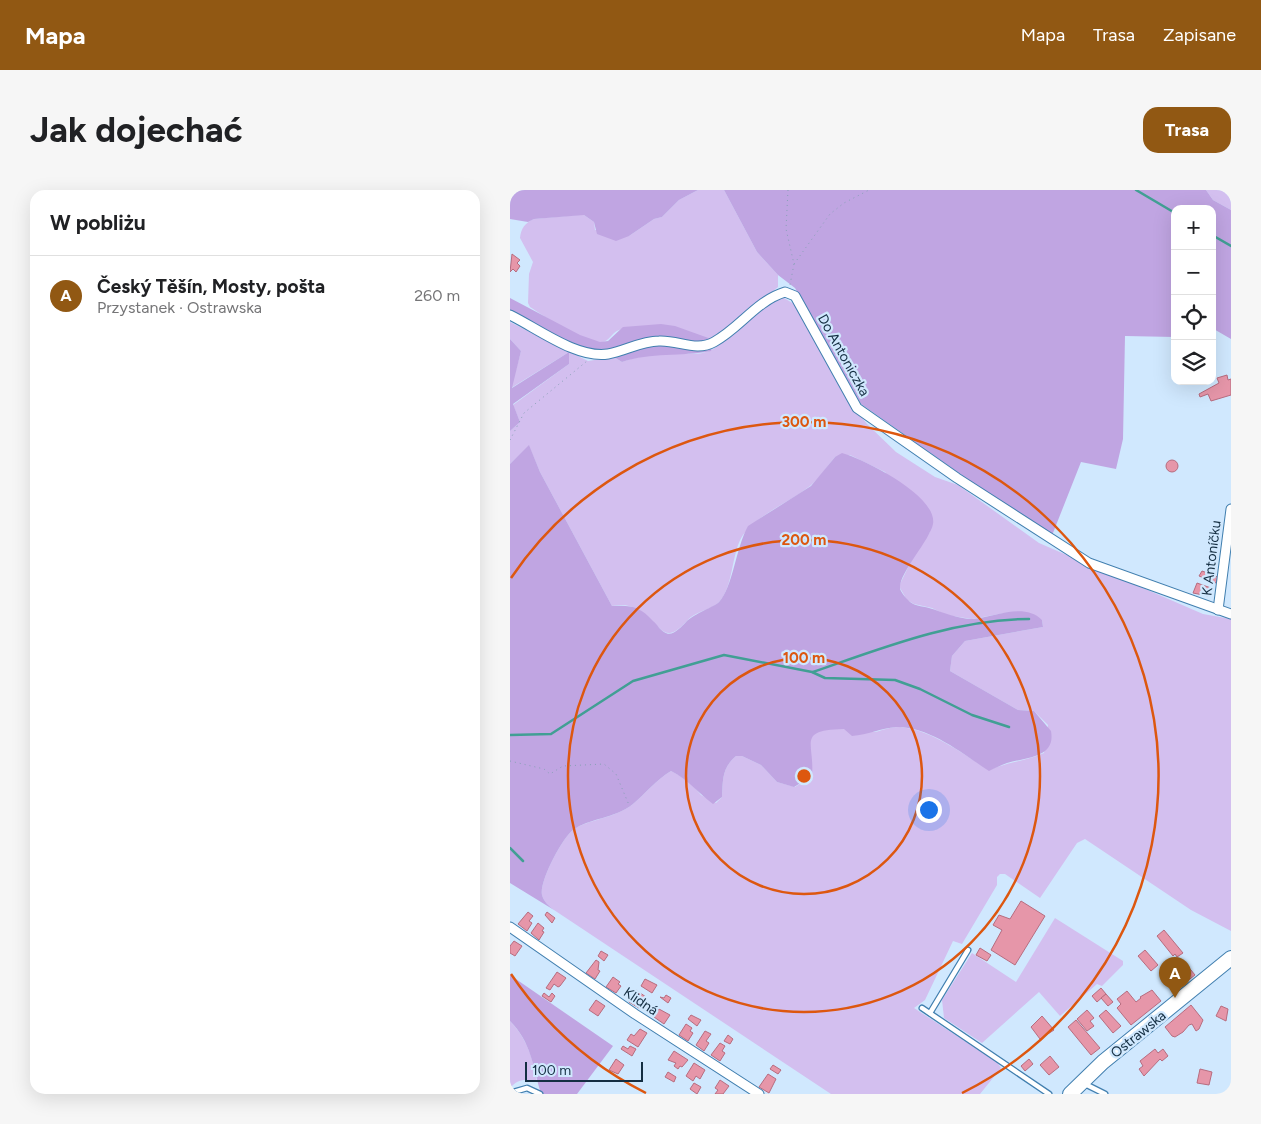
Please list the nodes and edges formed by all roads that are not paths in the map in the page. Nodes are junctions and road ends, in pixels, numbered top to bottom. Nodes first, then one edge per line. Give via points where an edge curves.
1 (510, 315) edge
2 (1231, 509) edge
3 (1218, 610) junction
4 (1231, 614) edge
5 (510, 927) edge
6 (968, 950) dead end
7 (1231, 958) edge
8 (922, 1008) dead end
9 (930, 1013) junction
10 (1082, 1082) junction
11 (510, 1093) edge
12 (540, 1094) edge
13 (759, 1094) edge
14 (1048, 1094) edge
15 (1070, 1094) edge
16 (1105, 1094) edge

1 - 3 street, Do Antoniczka via 582,353 596,355 659,341 703,348 717,341 774,296 785,292 795,296 857,408 1088,563
2 - 3 street, K Antoníčku
3 - 4 street, Do Antoniczka
5 - 13 street, Klidná via 635,1014
6 - 9 lane
7 - 10 main road, Ostrawska
8 - 9 lane
9 - 14 lane
10 - 15 main road, Ostrawska
10 - 16 lane
11 - 12 lane via 527,1088

